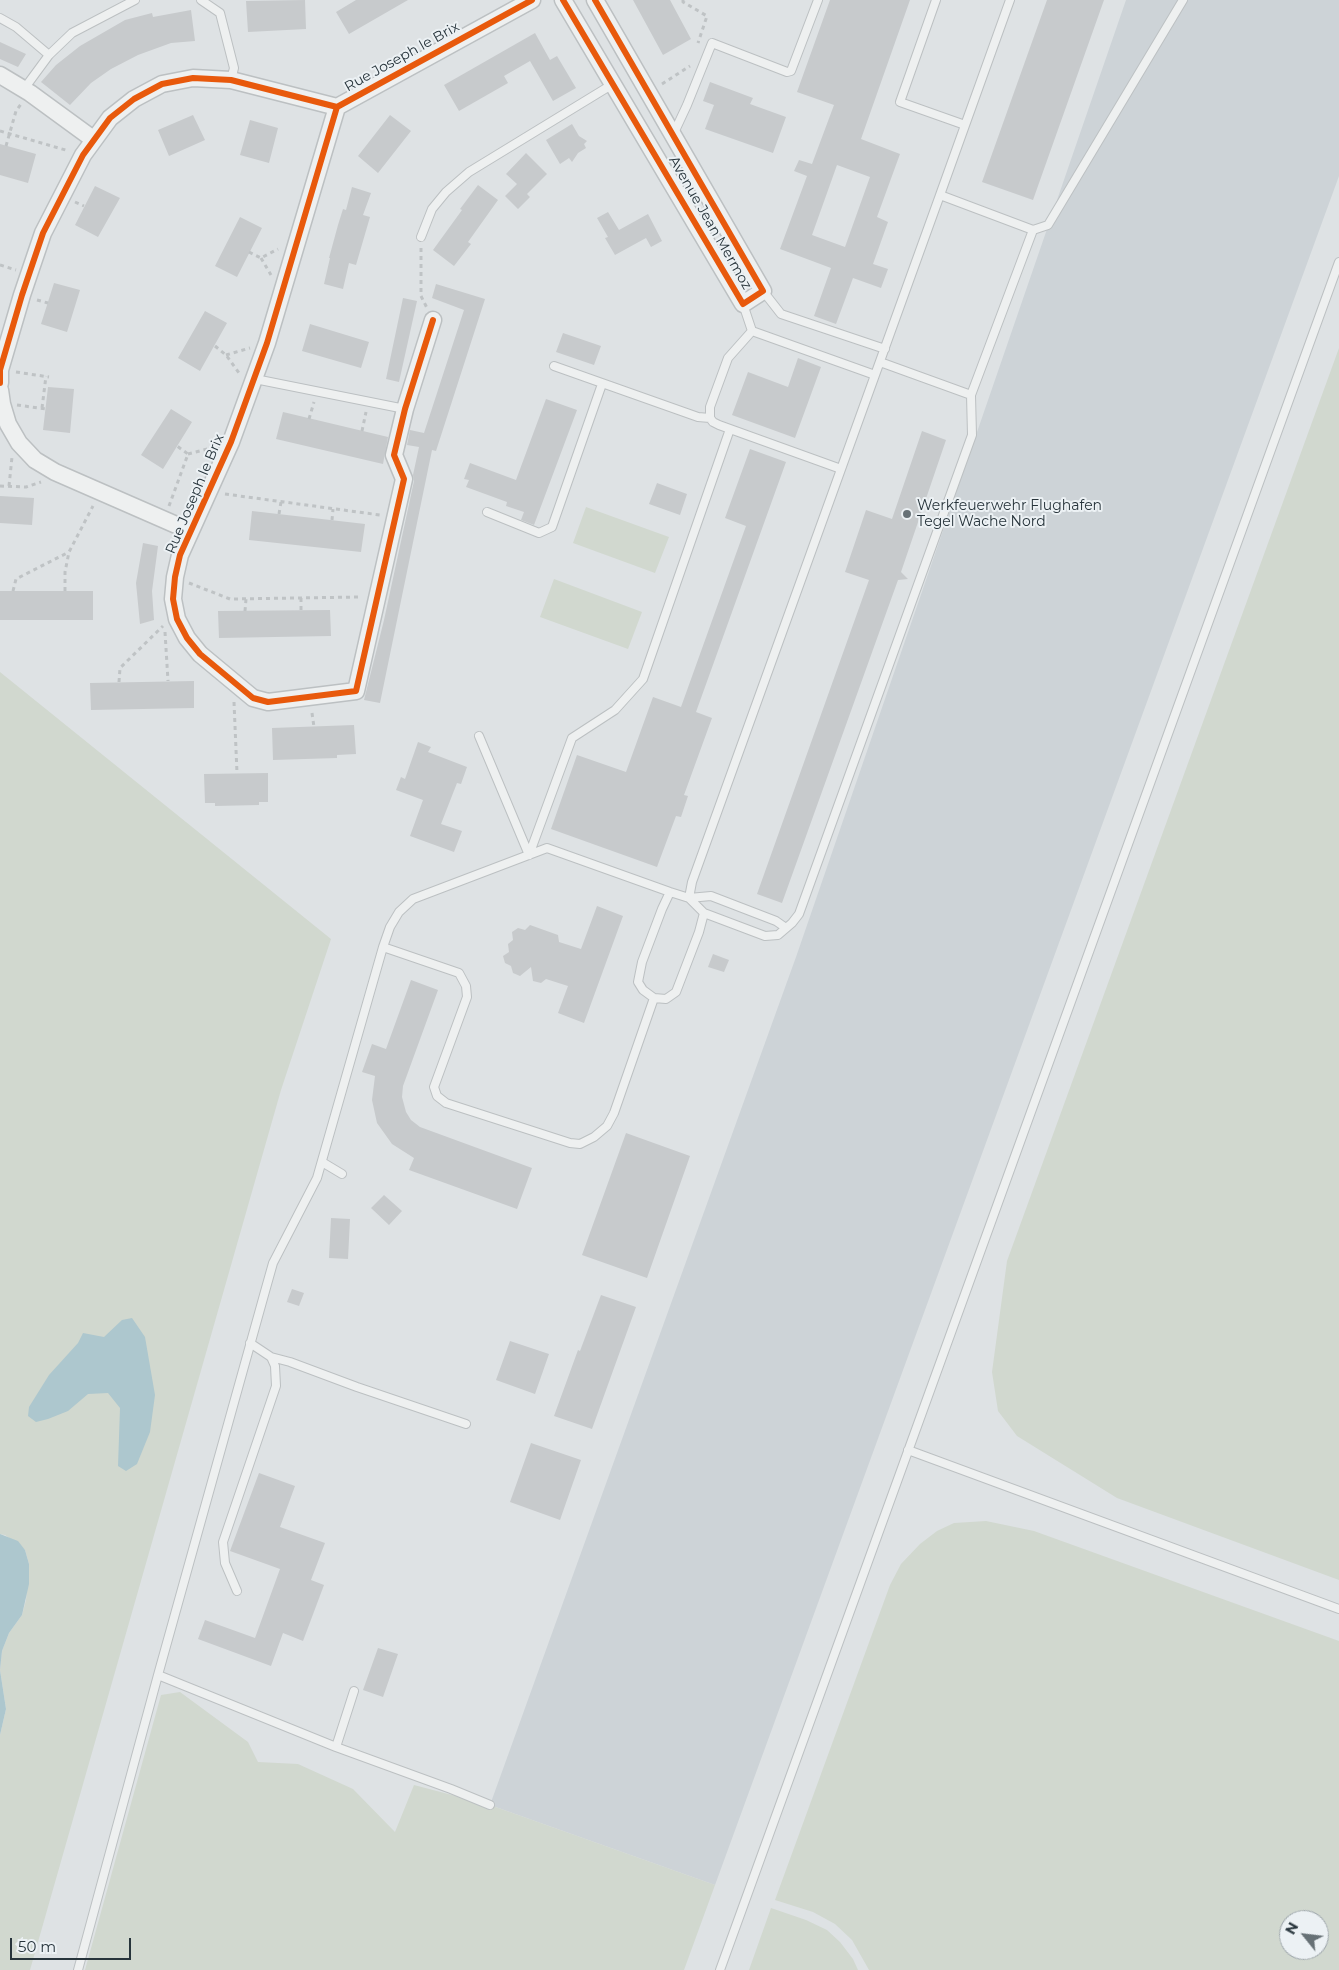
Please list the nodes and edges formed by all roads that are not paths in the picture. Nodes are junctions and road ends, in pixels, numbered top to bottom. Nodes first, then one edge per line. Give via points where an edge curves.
1 (135, 0) edge
2 (201, 0) edge
3 (532, 0) edge
4 (563, 0) edge
5 (595, 0) edge
6 (818, 0) edge
7 (936, 0) edge
8 (1010, 0) edge
9 (1183, 0) edge
10 (0, 18) edge
11 (49, 55) junction
12 (0, 75) edge
13 (231, 80) junction
14 (613, 84) junction
15 (27, 91) junction
16 (337, 107) junction
17 (965, 125) junction
18 (673, 135) junction
19 (93, 139) junction
20 (940, 195) junction
21 (1033, 230) junction
22 (421, 236) road end
23 (1339, 262) edge
24 (763, 291) junction
25 (743, 304) junction
26 (433, 320) road end
27 (752, 330) junction
28 (885, 350) junction
29 (880, 362) junction
30 (554, 366) dead end
31 (0, 370) edge
32 (875, 375) junction
33 (0, 383) edge
34 (602, 384) junction
35 (253, 385) junction
36 (971, 396) junction
37 (1, 397) edge
38 (405, 409) junction
39 (710, 418) junction
40 (730, 429) junction
41 (841, 469) junction
42 (487, 512) dead end
43 (190, 531) junction
44 (479, 736) dead end
45 (529, 855) junction
46 (670, 892) junction
47 (689, 898) junction
48 (704, 913) junction
49 (786, 928) junction
50 (382, 947) junction
51 (654, 998) junction
52 (322, 1162) junction
53 (342, 1174) dead end
54 (250, 1343) junction
55 (271, 1357) junction
56 (466, 1424) dead end
57 (908, 1450) junction
58 (237, 1591) dead end
59 (1339, 1609) edge
60 (158, 1675) junction
61 (354, 1691) dead end
62 (336, 1747) junction
63 (490, 1805) dead end
64 (78, 1970) edge
65 (720, 1970) edge

1 - 11 lane via 72,33
2 - 13 lane via 220,13 234,68
3 - 16 street, Rue Joseph le Brix
4 - 14 street, Avenue Jean Mermoz
5 - 18 street, Avenue Jean Mermoz
6 - 18 lane via 791,71 712,43
7 - 17 lane via 900,102
8 - 17 lane
9 - 21 lane via 1048,225
10 - 11 lane
11 - 15 lane
12 - 15 street
13 - 16 street
13 - 19 street via 193,78 162,84 134,99 110,118
14 - 22 lane via 468,172 432,209
14 - 25 street, Avenue Jean Mermoz
15 - 19 street
16 - 35 street, Rue Joseph le Brix
17 - 20 lane
18 - 24 street, Avenue Jean Mermoz
19 - 31 street via 43,233
20 - 21 lane
20 - 28 lane
21 - 36 lane
23 - 57 lane
24 - 25 street, Avenue Jean Mermoz
24 - 28 lane via 781,314
25 - 27 lane
26 - 38 street, Rue Joseph le Brix
27 - 32 lane
27 - 39 lane via 728,358 710,407
28 - 29 lane
29 - 32 lane
29 - 36 lane
30 - 34 lane
31 - 33 street
32 - 41 lane
34 - 39 lane via 698,417
34 - 42 lane via 552,527 539,533
35 - 38 lane via 317,392
35 - 43 street, Rue Joseph le Brix
36 - 49 lane via 972,435 799,914
37 - 43 street via 8,424 19,443 35,460 55,472
38 - 43 street, Rue Joseph le Brix via 394,455 404,479 356,691 268,702 253,698 200,654 177,619 173,599 180,555
39 - 40 lane
40 - 41 lane
40 - 45 lane via 643,679 615,710 572,738
41 - 47 lane via 692,882
44 - 45 lane
45 - 46 lane via 547,848
45 - 50 lane via 413,899 399,912
46 - 47 lane
46 - 51 lane via 642,962 638,982 642,990
47 - 48 lane
47 - 49 lane via 711,896 776,921
48 - 49 lane via 765,936 778,935
48 - 51 lane via 676,992 666,999
50 - 51 lane via 459,973 466,986 467,997 434,1087 437,1096 446,1103 570,1143 580,1144 594,1138 607,1126
50 - 52 lane
52 - 53 lane
52 - 54 lane via 273,1264
54 - 55 lane
54 - 60 lane
55 - 56 lane
55 - 58 lane via 276,1386 223,1542 226,1563
57 - 59 lane
57 - 65 lane
60 - 62 lane
60 - 64 lane
61 - 62 lane
62 - 63 lane

